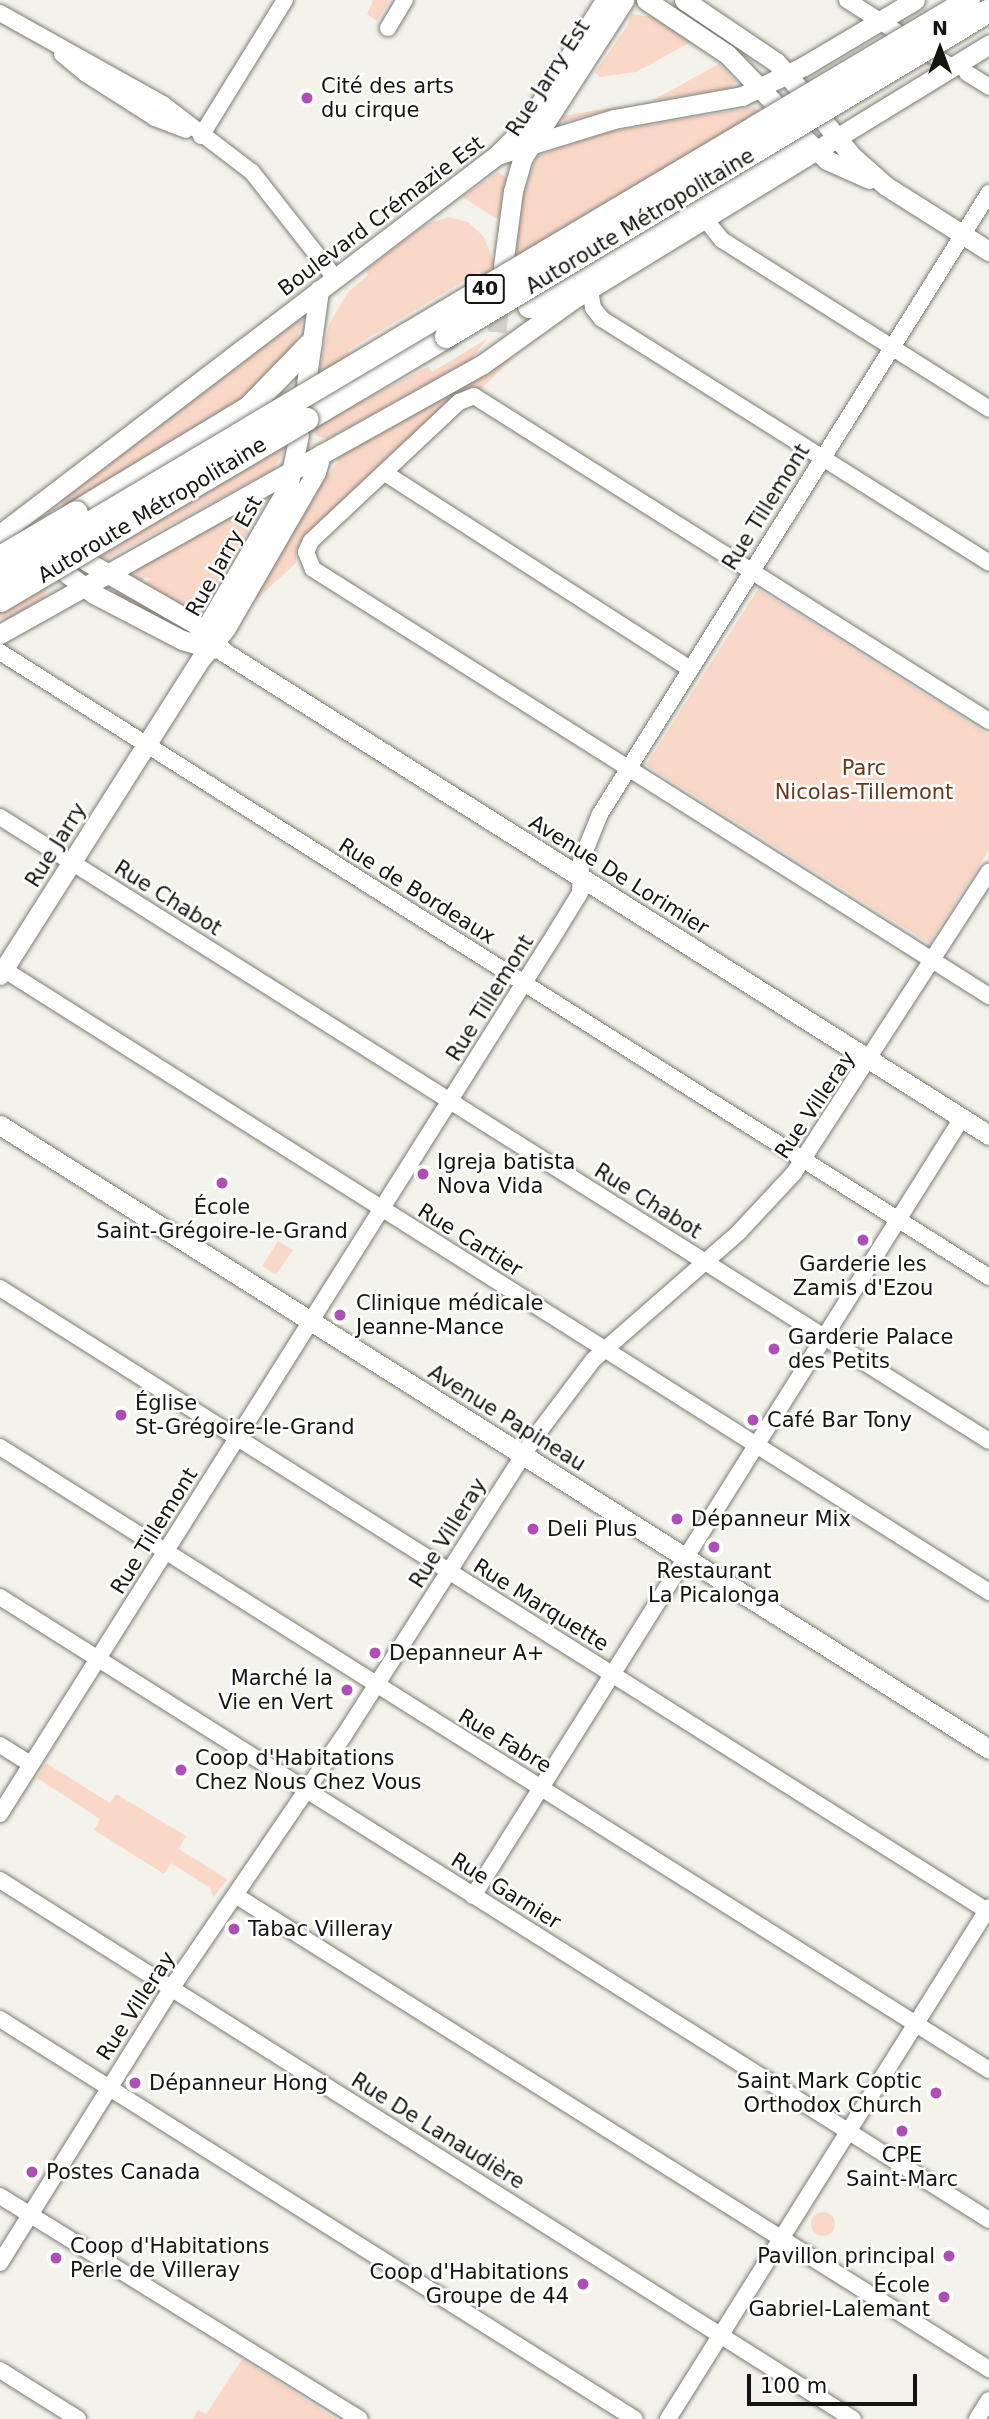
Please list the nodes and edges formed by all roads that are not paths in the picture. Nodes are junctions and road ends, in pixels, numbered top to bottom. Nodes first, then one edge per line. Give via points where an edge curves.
1 (285, 0) edge
2 (405, 0) edge
3 (605, 0) edge
4 (624, 0) edge
5 (646, 0) edge
6 (684, 0) edge
7 (847, 0) edge
8 (915, 0) edge
9 (968, 0) edge
10 (989, 10) edge
11 (0, 13) edge
12 (881, 21) junction
13 (388, 28) dead end
14 (989, 44) edge
15 (960, 70) junction
16 (787, 74) junction
17 (762, 88) junction
18 (989, 88) edge
19 (800, 90) dead end
20 (776, 105) dead end
21 (831, 131) junction
22 (201, 136) junction
23 (809, 144) junction
24 (530, 145) junction
25 (497, 155) junction
26 (886, 186) junction
27 (989, 193) edge
28 (705, 219) junction
29 (963, 234) junction
30 (989, 251) edge
31 (503, 266) dead end
32 (335, 278) junction
33 (590, 289) junction
34 (319, 290) junction
35 (497, 332) tunnel mouth
36 (446, 336) junction
37 (309, 345) junction
38 (892, 347) junction
39 (494, 356) junction
40 (306, 384) dead end
41 (989, 409) edge
42 (299, 435) dead end
43 (321, 454) junction
44 (822, 458) junction
45 (294, 468) junction
46 (385, 472) junction
47 (47, 515) junction
48 (0, 534) edge
49 (0, 557) edge
50 (86, 561) dead end
51 (989, 563) edge
52 (751, 570) junction
53 (66, 573) dead end
54 (103, 574) junction
55 (0, 576) edge
56 (82, 587) junction
57 (0, 600) edge
58 (0, 634) edge
59 (210, 647) junction
60 (0, 652) edge
61 (690, 668) junction
62 (989, 721) edge
63 (146, 744) junction
64 (627, 769) junction
65 (0, 817) edge
66 (72, 862) junction
67 (989, 872) edge
68 (580, 877) junction
69 (933, 961) junction
70 (1, 971) edge
71 (524, 983) junction
72 (989, 996) edge
73 (871, 1061) junction
74 (450, 1101) junction
75 (962, 1118) junction
76 (0, 1125) edge
77 (989, 1135) edge
78 (805, 1159) junction
79 (382, 1209) junction
80 (899, 1220) junction
81 (706, 1262) junction
82 (989, 1277) edge
83 (0, 1288) edge
84 (310, 1322) junction
85 (825, 1337) junction
86 (605, 1349) junction
87 (238, 1437) junction
88 (989, 1441) edge
89 (757, 1445) junction
90 (0, 1447) edge
91 (523, 1455) junction
92 (166, 1552) junction
93 (686, 1558) junction
94 (449, 1572) junction
95 (989, 1592) edge
96 (0, 1597) edge
97 (98, 1659) junction
98 (612, 1675) junction
99 (377, 1685) junction
100 (0, 1745) edge
101 (989, 1749) edge
102 (31, 1764) junction
103 (541, 1787) junction
104 (307, 1790) junction
105 (0, 1814) edge
106 (0, 1880) edge
107 (235, 1895) junction
108 (473, 1896) junction
109 (988, 1910) edge
110 (173, 1988) junction
111 (0, 2019) edge
112 (915, 2024) junction
113 (989, 2070) edge
114 (110, 2087) junction
115 (848, 2131) junction
116 (0, 2196) edge
117 (31, 2214) junction
118 (989, 2221) edge
119 (781, 2238) junction
120 (0, 2263) edge
121 (720, 2335) junction
122 (989, 2369) edge
123 (0, 2370) edge
124 (989, 2400) edge
125 (78, 2419) edge
126 (359, 2419) edge
127 (635, 2419) edge
128 (668, 2419) edge
129 (853, 2419) edge
130 (977, 2419) edge

1 - 22 street
2 - 13 street
3 - 25 main road, Rue Jarry Est via 526,125
4 - 24 main road, Rue Jarry Est
5 - 17 main road via 716,46
6 - 16 main road via 768,56
7 - 12 street
8 - 12 main road, Boulevard Crémazie Est
9 - 55 highway, Autoroute Métropolitaine / 40, bridge
10 - 36 highway, Autoroute Métropolitaine / 40, bridge
11 - 22 street via 163,104
12 - 15 street
12 - 16 main road, Boulevard Crémazie Est
14 - 15 main road
15 - 18 street
15 - 21 main road
16 - 17 main road, Boulevard Crémazie Est
16 - 19 main road
17 - 20 main road
17 - 24 main road, Boulevard Crémazie Est via 614,119
21 - 23 main road
21 - 26 main road
22 - 32 street via 257,176
23 - 26 main road via 848,170
23 - 28 main road
23 - 36 highway, bridge via 528,306
24 - 25 main road, Boulevard Crémazie Est
24 - 31 main road, Rue Jarry Est via 515,180
25 - 32 main road, Boulevard Crémazie Est
26 - 29 main road
27 - 29 street, Rue Tillemont
28 - 33 main road
28 - 38 street via 722,240
29 - 30 main road
29 - 38 street, Rue Tillemont
32 - 34 main road, Boulevard Crémazie Est
33 - 39 main road
33 - 44 street via 593,308 602,320
34 - 37 main road
34 - 47 main road, Boulevard Crémazie Est
35 - 39 main road
36 - 57 highway, Autoroute Métropolitaine / 40, bridge
37 - 40 main road
37 - 47 highway via 248,408
38 - 41 street
38 - 44 street, Rue Tillemont
39 - 43 main road
42 - 45 main road, Rue Jarry Est
43 - 45 main road
43 - 59 main road, Rue Jarry Est via 307,487
44 - 51 street
44 - 52 street, Rue Tillemont
45 - 54 main road
45 - 59 main road, Rue Jarry Est via 210,621
46 - 52 street via 458,402 477,397
46 - 61 street
46 - 64 street via 312,541 306,560 313,569
47 - 48 main road, Boulevard Crémazie Est
47 - 49 highway, bridge
50 - 54 main road, Avenue De Lorimier
52 - 61 street, Rue Tillemont
52 - 62 street
53 - 56 main road, Avenue De Lorimier
54 - 56 main road
54 - 59 main road, Avenue De Lorimier via 189,620
56 - 58 main road
56 - 59 main road, Avenue De Lorimier
59 - 63 main road, Rue Jarry Est
59 - 68 main road, Avenue De Lorimier
60 - 63 street, Rue de Bordeaux
61 - 64 street, Rue Tillemont
63 - 66 main road, Rue Jarry
63 - 71 street, Rue de Bordeaux
64 - 68 street, Rue Tillemont via 593,829
64 - 69 street
65 - 66 street, Rue Chabot
66 - 70 main road, Rue Jarry
66 - 74 street, Rue Chabot
67 - 69 street, Rue Villeray
68 - 71 street, Rue Tillemont via 580,893
68 - 73 main road, Avenue De Lorimier
69 - 72 street
69 - 73 street, Rue Villeray
70 - 79 street, Rue Cartier
71 - 74 street, Rue Tillemont
71 - 78 street, Rue de Bordeaux
73 - 75 main road, Avenue De Lorimier
73 - 78 street, Rue Villeray
74 - 79 street, Rue Tillemont
74 - 81 street, Rue Chabot
75 - 77 main road, Avenue De Lorimier
75 - 80 street
76 - 84 main road, Avenue Papineau
78 - 80 street, Rue de Bordeaux
78 - 81 street, Rue Villeray via 759,1212
79 - 84 street, Rue Tillemont
79 - 86 street, Rue Cartier
80 - 82 street, Rue de Bordeaux
80 - 85 street
81 - 85 street, Rue Chabot
81 - 86 street, Rue Villeray
83 - 87 street, Rue Marquette
84 - 87 street, Rue Tillemont
84 - 91 main road, Avenue Papineau
85 - 88 street, Rue Chabot
85 - 89 street
86 - 89 street, Rue Cartier
86 - 91 street, Rue Villeray
87 - 92 street, Rue Tillemont
87 - 94 street, Rue Marquette
89 - 93 street
89 - 95 street, Rue Cartier
90 - 92 street, Rue Fabre
91 - 93 main road, Avenue Papineau
91 - 94 street, Rue Villeray
92 - 97 street, Rue Tillemont
92 - 99 street, Rue Fabre
93 - 98 street
93 - 101 main road, Avenue Papineau
94 - 98 street, Rue Marquette
94 - 99 street, Rue Villeray
96 - 97 street, Rue Garnier
97 - 102 street, Rue Tillemont
97 - 104 street, Rue Garnier
98 - 103 street
98 - 109 street, Rue Marquette
99 - 103 street, Rue Fabre
99 - 104 street, Rue Villeray
100 - 102 street
102 - 105 street, Rue Tillemont
103 - 108 street
103 - 112 street, Rue Fabre
104 - 107 street, Rue Villeray
104 - 108 street, Rue Garnier
106 - 110 street, Rue De Lanaudière
107 - 110 street, Rue Villeray
107 - 119 street
108 - 115 street, Rue Garnier
109 - 112 street
110 - 114 street, Rue Villeray
110 - 121 street, Rue De Lanaudière
111 - 114 street
112 - 113 street, Rue Fabre
112 - 115 street
114 - 117 street, Rue Villeray
114 - 127 street
115 - 118 street, Rue Garnier
115 - 119 street
116 - 117 street
117 - 120 street, Rue Villeray
117 - 126 street
119 - 121 street
119 - 122 street
121 - 128 street
121 - 129 street, Rue De Lanaudière
123 - 125 street
124 - 130 street

